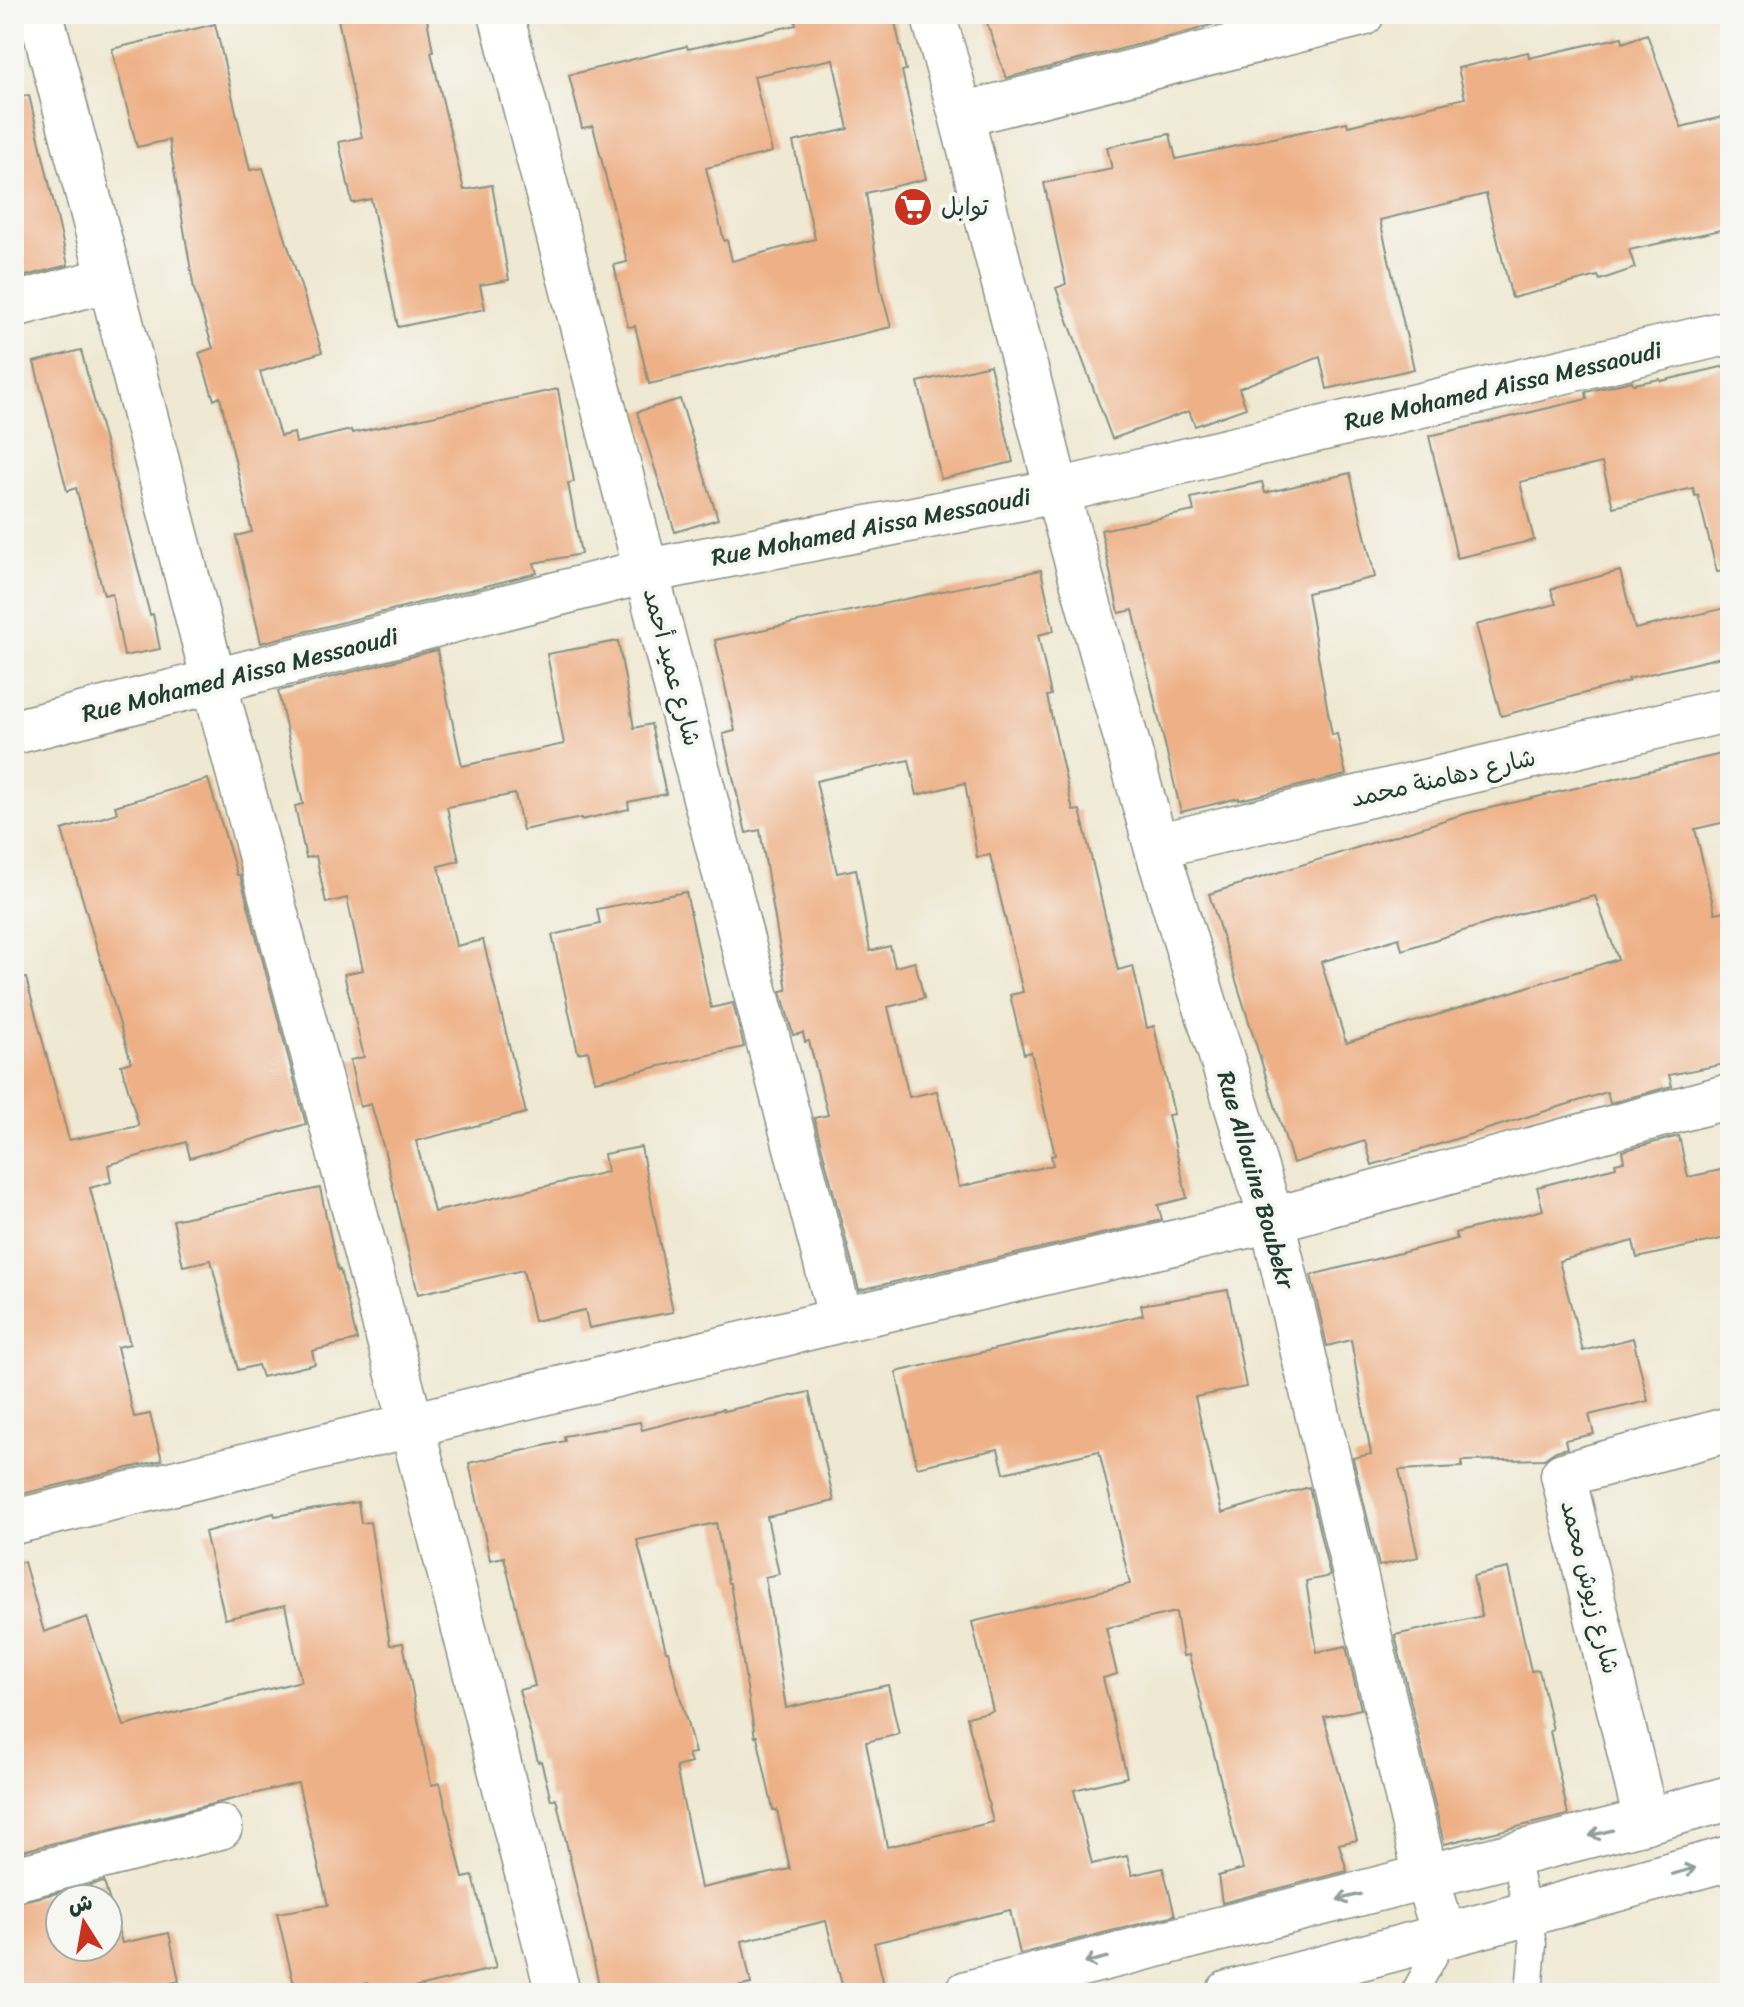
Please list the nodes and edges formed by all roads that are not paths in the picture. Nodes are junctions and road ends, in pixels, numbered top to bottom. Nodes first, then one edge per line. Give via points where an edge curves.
1 (41, 14) edge
2 (501, 14) edge
3 (933, 14) edge
4 (1362, 14) edge
5 (961, 115) junction
6 (110, 279) junction
7 (14, 305) edge
8 (1730, 332) edge
9 (1057, 491) junction
10 (647, 571) junction
11 (214, 681) junction
12 (1730, 709) edge
13 (14, 732) edge
14 (1156, 846) junction
15 (1730, 1096) edge
16 (1272, 1220) junction
17 (841, 1320) junction
18 (411, 1423) junction
19 (1730, 1429) edge
20 (14, 1522) edge
21 (1730, 1798) edge
22 (1646, 1821) junction
23 (220, 1827) dead end
24 (1515, 1855) junction
25 (1730, 1858) edge
26 (1426, 1877) junction
27 (14, 1879) edge
28 (1530, 1929) junction
29 (1445, 1936) junction
30 (558, 1993) edge
31 (967, 1993) edge
32 (1228, 1993) edge
33 (1414, 1993) edge
34 (1529, 1993) edge
35 (1541, 1993) edge

1 - 6 street
2 - 10 street, شارع عميد أحمد
3 - 5 street, Rue Allouine Boubekr
4 - 5 street
5 - 9 street, Rue Allouine Boubekr
6 - 7 street
6 - 11 street
8 - 9 street, Rue Mohamed Aissa Messaoudi
9 - 10 street, Rue Mohamed Aissa Messaoudi
9 - 14 street, Rue Allouine Boubekr
10 - 11 street, Rue Mohamed Aissa Messaoudi
10 - 17 street, شارع عميد أحمد
11 - 13 street, Rue Mohamed Aissa Messaoudi
11 - 18 street
12 - 14 street, شارع دهامنة محمد
14 - 16 street, Rue Allouine Boubekr
15 - 16 street
16 - 17 street
16 - 26 street, Rue Allouine Boubekr
17 - 18 street
18 - 20 street
18 - 30 street
19 - 22 street, شارع زيوش محمد via 1563,1475
21 - 22 street
22 -> 24 street
23 - 27 street
24 - 26 street
24 - 28 lane
28 -> 25 street
26 - 29 street, Rue Allouine Boubekr
26 -> 31 street
28 - 29 street
28 - 34 lane
28 - 35 lane
29 - 32 street
29 - 33 lane

